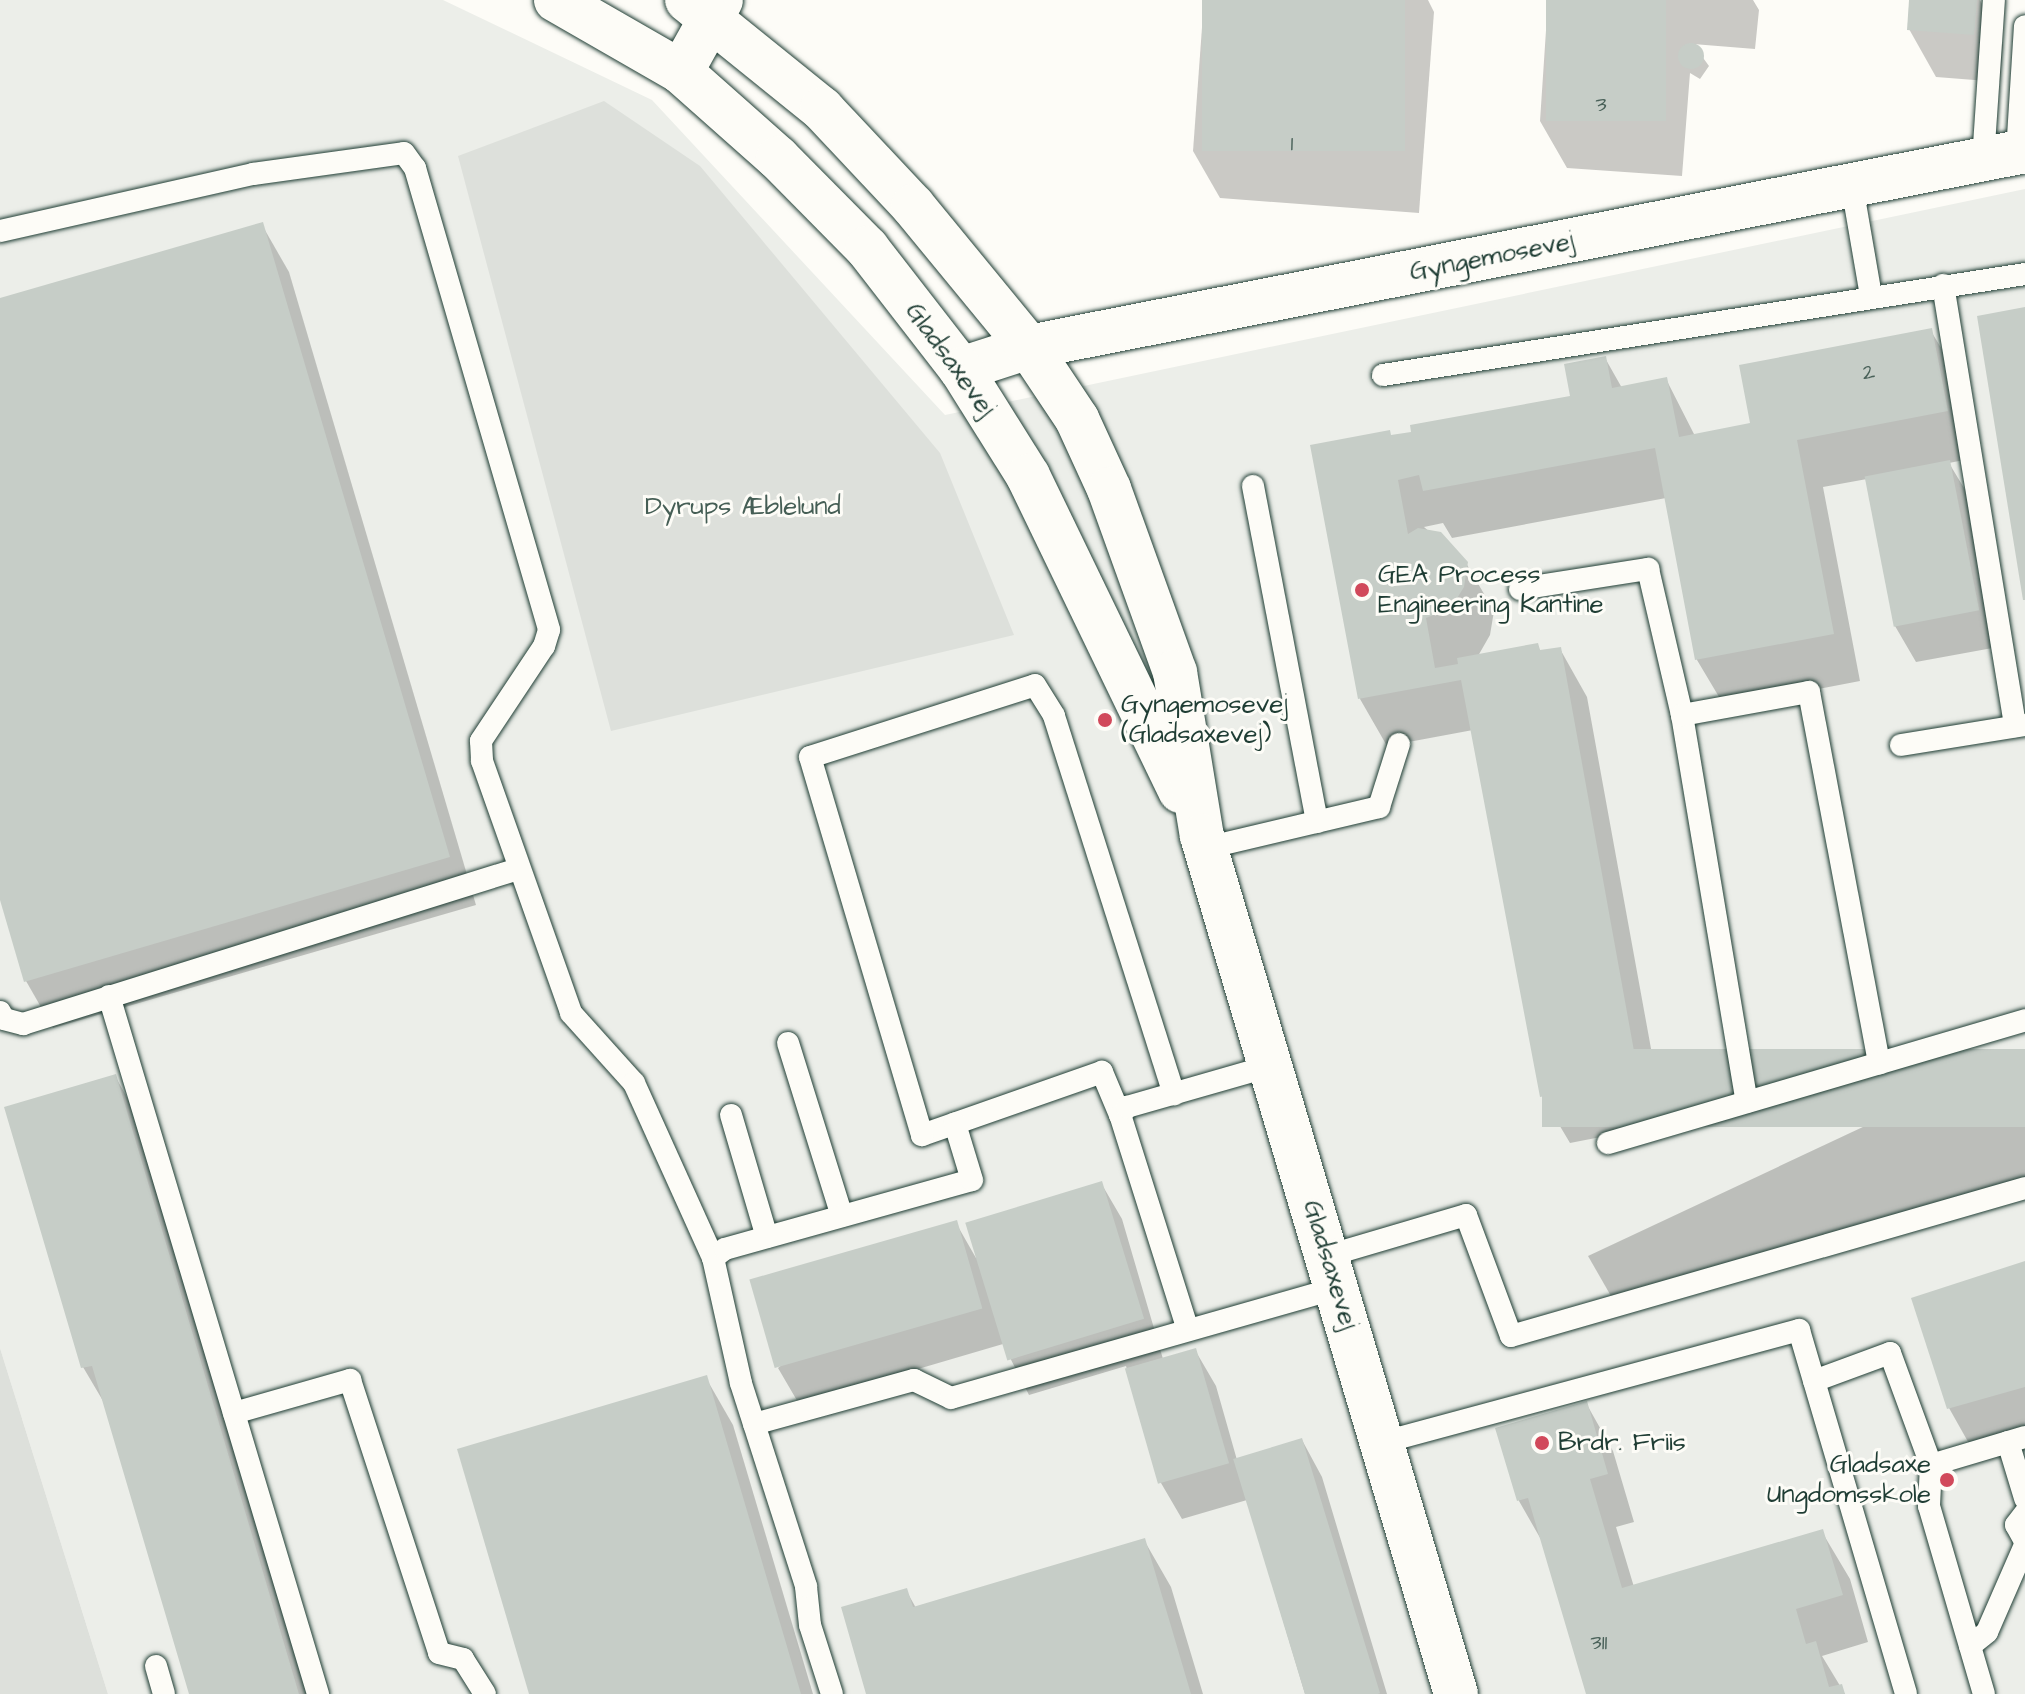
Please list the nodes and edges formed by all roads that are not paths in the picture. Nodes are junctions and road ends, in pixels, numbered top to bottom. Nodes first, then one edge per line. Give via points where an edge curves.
1 (556, 0) edge
2 (1994, 0) edge
3 (707, 5) edge
4 (2025, 26) edge
5 (681, 72) junction
6 (2008, 154) edge
7 (1852, 186) junction
8 (0, 231) edge
9 (2025, 274) edge
10 (1943, 285) junction
11 (1871, 296) junction
12 (1029, 347) junction
13 (961, 369) junction
14 (1383, 375) dead end
15 (1253, 486) dead end
16 (1520, 589) dead end
17 (1682, 715) junction
18 (2020, 725) edge
19 (1399, 744) dead end
20 (1901, 745) dead end
21 (1317, 822) junction
22 (1204, 842) junction
23 (518, 869) junction
24 (109, 996) junction
25 (0, 1012) edge
26 (2025, 1020) edge
27 (788, 1043) dead end
28 (1879, 1063) junction
29 (1270, 1066) junction
30 (1174, 1094) junction
31 (1747, 1102) junction
32 (731, 1115) dead end
33 (1120, 1115) junction
34 (955, 1124) junction
35 (1608, 1143) dead end
36 (2025, 1188) edge
37 (842, 1216) junction
38 (767, 1237) junction
39 (713, 1258) junction
40 (1332, 1272) junction
41 (1187, 1327) junction
42 (1814, 1381) junction
43 (234, 1413) junction
44 (754, 1424) junction
45 (2017, 1440) edge
46 (1384, 1442) junction
47 (1931, 1465) junction
48 (2025, 1498) edge
49 (2025, 1513) edge
50 (2025, 1543) edge
51 (1970, 1646) junction
52 (156, 1666) dead end
53 (164, 1694) edge
54 (318, 1694) edge
55 (485, 1694) edge
56 (832, 1694) edge
57 (1456, 1694) edge
58 (1906, 1694) edge
59 (1984, 1694) edge

1 - 5 street, Gladsaxevej
2 - 6 lane
3 - 5 street
3 - 12 street, Gladsaxevej via 822,109 913,206
4 - 6 lane
5 - 13 street, Gladsaxevej via 778,158 867,248
6 - 7 street, Gyngemosevej
7 - 11 lane
7 - 12 street, Gyngemosevej
8 - 23 lane via 253,174 404,153 415,168 430,213 549,630 544,646 481,741 482,761
9 - 10 lane
10 - 11 lane
10 - 18 lane
11 - 14 lane
12 - 13 street, Gyngemosevej
12 - 22 street, Gladsaxevej via 1077,419 1109,489 1175,672
13 - 22 street, Gladsaxevej via 1028,476
15 - 21 lane
16 - 17 lane via 1648,569
17 - 28 lane via 1809,692
17 - 31 lane
18 - 20 lane
19 - 21 lane via 1379,807
21 - 22 lane
22 - 29 street, Gladsaxevej
23 - 24 lane
23 - 39 lane via 571,1013 634,1083
24 - 25 lane via 23,1024 4,1019
24 - 43 lane
26 - 28 lane
27 - 37 lane
28 - 31 lane
29 - 30 lane
29 - 40 street, Gladsaxevej
30 - 33 lane via 1127,1107
30 - 34 lane via 1054,716 1035,685 810,757 922,1135
31 - 35 lane
32 - 38 lane
33 - 34 lane via 1102,1072
33 - 41 lane
34 - 37 lane via 972,1180
36 - 40 lane via 1511,1336 1466,1215
37 - 38 lane
38 - 39 lane via 725,1249
39 - 44 lane
40 - 41 lane
40 - 46 street, Gladsaxevej
41 - 44 lane via 951,1398 914,1380
42 - 46 lane via 1799,1330
42 - 47 lane via 1890,1353
42 - 58 lane
43 - 54 lane
43 - 55 lane via 350,1380 439,1653 463,1659
44 - 56 lane via 806,1586 810,1625
45 - 47 lane
45 - 48 lane
46 - 57 street, Gladsaxevej
47 - 51 lane via 1929,1506
49 - 50 lane via 2016,1525
50 - 51 lane via 1987,1632
51 - 59 lane
52 - 53 lane

